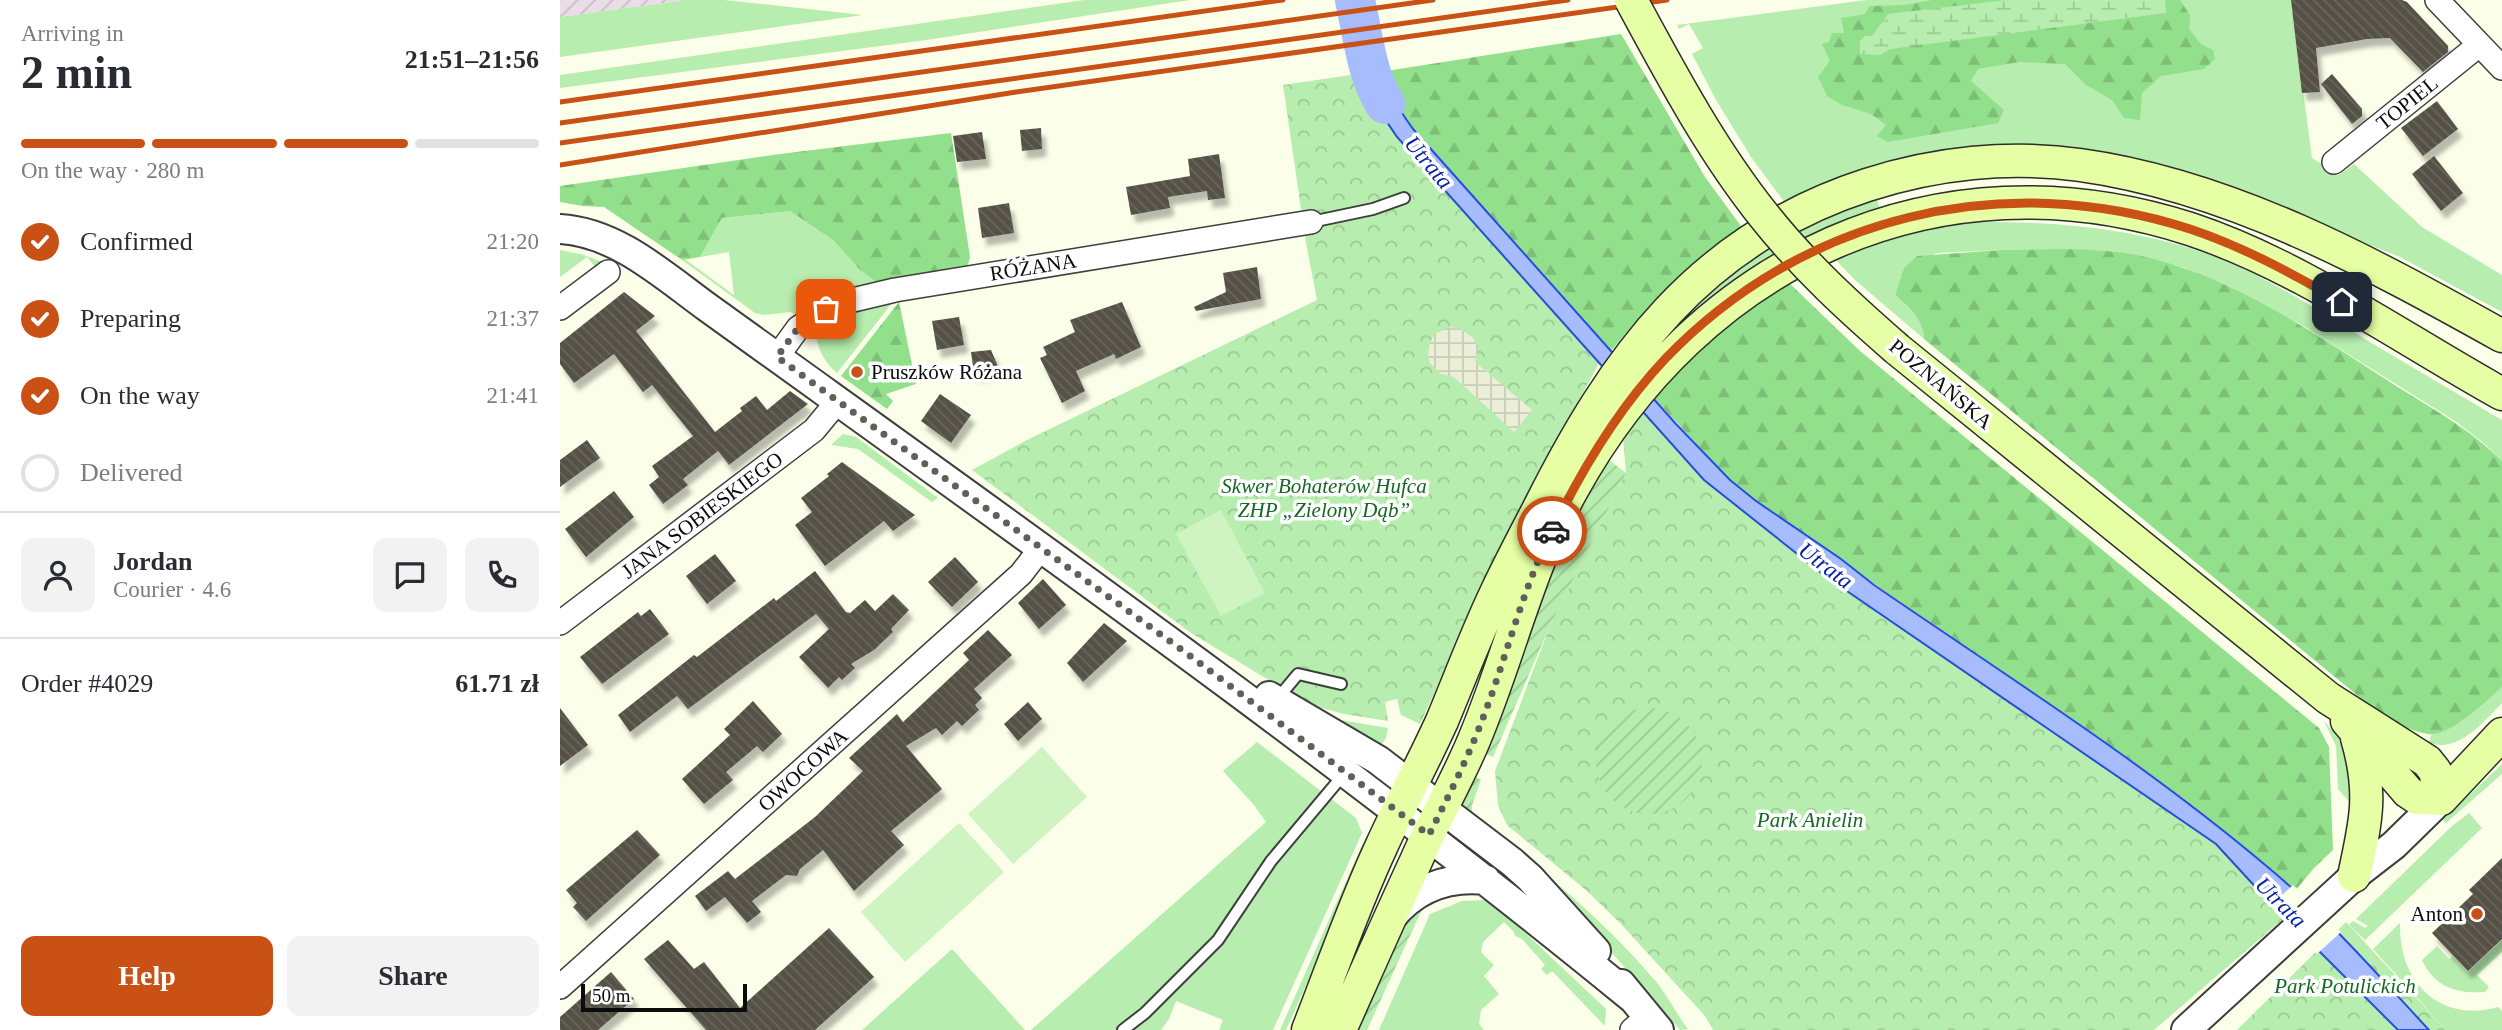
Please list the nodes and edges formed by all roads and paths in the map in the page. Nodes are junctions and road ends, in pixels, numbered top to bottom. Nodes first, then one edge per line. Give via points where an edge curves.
1 (1631, 0) edge
2 (2437, 0) edge
3 (2479, 44) junction
4 (2502, 68) edge
5 (2334, 162) dead end
6 (1404, 198) dead end
7 (1311, 222) joint
8 (560, 229) edge
9 (608, 272) dead end
10 (560, 308) edge
11 (2502, 336) edge
12 (777, 357) junction
13 (1642, 363) junction
14 (2502, 394) edge
15 (838, 401) junction
16 (1609, 407) junction
17 (1041, 548) junction
18 (560, 623) edge
19 (1185, 652) junction
20 (1341, 684) dead end
21 (2328, 698) junction
22 (1277, 700) junction
23 (2354, 730) junction
24 (2500, 735) edge
25 (1346, 772) junction
26 (1405, 799) junction
27 (2441, 799) junction
28 (1435, 822) junction
29 (1486, 880) junction
30 (2343, 886) junction
31 (1390, 920) junction
32 (560, 987) edge
33 (1643, 1018) edge
34 (1123, 1030) edge
35 (1308, 1030) edge
36 (1340, 1030) edge
37 (2186, 1030) edge

1 - 21 main road, POZNAŃSKA, bridge via 1695,114 1764,216 1825,284 1897,349
2 - 3 street
3 - 4 street
3 - 5 street, TOPIEL
6 - 7 lane
7 - 12 street, RÓŻANA via 837,303 798,328
8 - 12 street via 606,239 645,262
9 - 10 street
11 - 13 main road via 2333,248 2190,190 2078,164 1992,162 1908,172 1834,196 1782,220 1703,276 1661,318
12 - 15 street
13 - 14 main road via 1776,272 1825,245 1934,210 2038,203 2122,212 2222,241 2297,276
13 - 16 main road
15 - 17 street
15 - 18 street, JANA SOBIESKIEGO via 814,430
16 - 26 main road via 1562,461 1495,594
16 - 28 main road via 1539,555 1483,718
17 - 19 street
17 - 32 street, OWOCOWA via 1021,574
19 - 22 street
19 - 25 street
20 - 22 lane via 1298,674
21 - 23 main road, POZNAŃSKA
21 - 27 main road, POZNAŃSKA via 2427,761 2435,771
22 - 26 street via 1360,749
23 - 27 main road, POZNAŃSKA via 2408,792 2417,798
23 - 30 main road via 2368,798
24 - 27 main road
25 - 26 street
25 - 34 lane via 1271,861 1218,940
26 - 28 street
26 - 35 main road via 1382,844
27 - 30 street
28 - 29 street
28 - 31 main road
28 - 33 street via 1530,878 1594,949
29 - 31 street via 1459,879 1432,886 1409,900
29 - 33 street
30 - 37 street
31 - 36 main road

